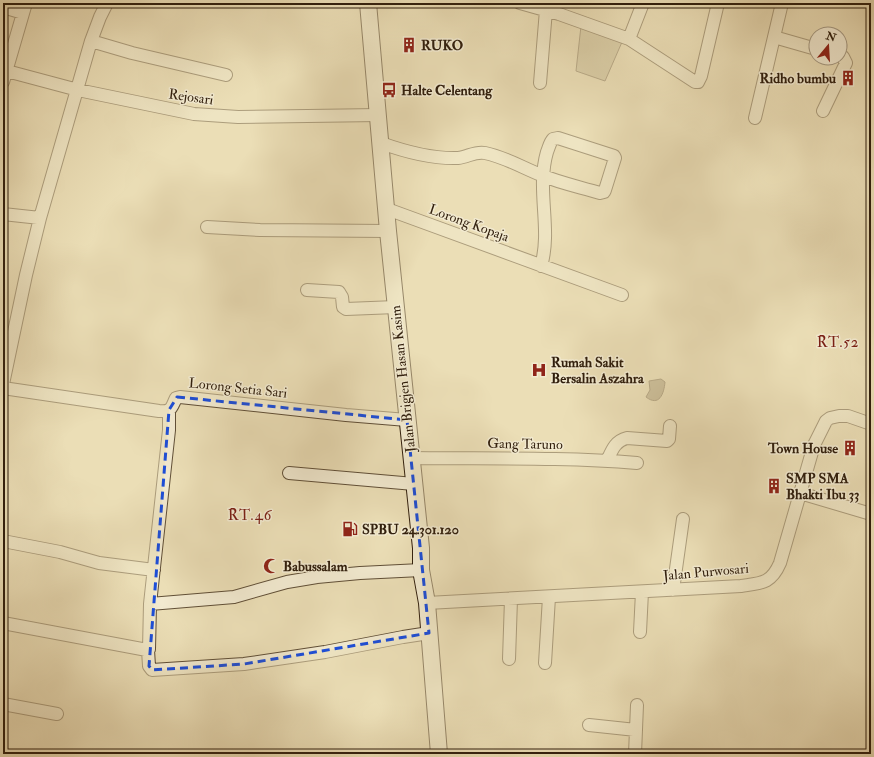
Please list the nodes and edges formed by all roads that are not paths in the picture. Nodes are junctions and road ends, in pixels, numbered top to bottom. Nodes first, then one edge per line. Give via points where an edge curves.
1 (107, 3) edge
2 (368, 3) edge
3 (520, 3) edge
4 (643, 3) edge
5 (718, 3) edge
6 (782, 3) edge
7 (3, 7) edge
8 (25, 8) edge
9 (560, 8) edge
10 (546, 10) junction
11 (774, 37) junction
12 (629, 39) junction
13 (91, 41) junction
14 (808, 47) edge
15 (845, 66) edge
16 (4, 74) edge
17 (226, 75) dead end
18 (540, 83) dead end
19 (78, 90) junction
20 (824, 111) dead end
21 (379, 116) junction
22 (755, 118) dead end
23 (381, 143) junction
24 (542, 176) junction
25 (387, 209) junction
26 (3, 214) edge
27 (40, 218) junction
28 (207, 227) dead end
29 (388, 231) junction
30 (541, 266) junction
31 (307, 290) dead end
32 (622, 295) dead end
33 (396, 307) junction
34 (3, 384) edge
35 (3, 388) edge
36 (169, 410) junction
37 (407, 420) junction
38 (871, 424) edge
39 (670, 426) dead end
40 (411, 458) junction
41 (607, 461) junction
42 (637, 463) dead end
43 (289, 473) dead end
44 (414, 484) junction
45 (800, 493) junction
46 (871, 514) edge
47 (683, 519) dead end
48 (3, 540) edge
49 (154, 570) junction
50 (421, 570) junction
51 (673, 590) junction
52 (642, 592) junction
53 (549, 597) junction
54 (511, 599) junction
55 (427, 603) junction
56 (150, 604) junction
57 (3, 623) edge
58 (640, 632) dead end
59 (429, 633) junction
60 (148, 650) junction
61 (509, 659) dead end
62 (545, 663) dead end
63 (3, 704) edge
64 (637, 705) dead end
65 (57, 714) dead end
66 (589, 725) dead end
67 (636, 726) junction
68 (438, 754) edge
69 (635, 754) edge

1 - 13 street
2 - 21 street, Jalan Brigjen Hasan Kasim
3 - 10 street
4 - 12 street
5 - 12 street via 698,82
6 - 11 street
7 - 8 street
8 - 16 street
9 - 10 street
9 - 12 street
10 - 18 street
11 - 14 street
11 - 22 street
13 - 17 street
13 - 19 street
15 - 20 street
16 - 19 street, Rejosari
19 - 21 street, Rejosari via 179,112 219,116
19 - 27 street
21 - 23 street, Jalan Brigjen Hasan Kasim
23 - 24 street via 424,156 443,158 462,158 474,153 485,153
23 - 25 street, Jalan Brigjen Hasan Kasim
24 - 24 street via 550,143 558,138 615,158 602,194
24 - 30 street via 545,249
25 - 29 street, Jalan Brigjen Hasan Kasim
25 - 30 street, Lorong Kopaja
26 - 27 street
27 - 34 street
28 - 29 street
29 - 33 street, Jalan Brigjen Hasan Kasim
30 - 32 street, Lorong Kopaja
31 - 33 street via 337,291 342,295 343,306 346,308
33 - 37 street, Jalan Brigjen Hasan Kasim
35 - 36 street via 159,411
36 - 37 street, Lorong Setia Sari via 176,398 180,397
36 - 49 street
37 - 40 street, Jalan Brigjen Hasan Kasim
38 - 45 street, Jalan Purwosari via 848,416 830,418 826,421 814,445
39 - 41 street via 668,441 622,439 614,446
40 - 41 street, Gang Taruno
40 - 44 street, Jalan Brigjen Hasan Kasim
41 - 42 street, Gang Taruno
43 - 44 street
44 - 50 street, Jalan Brigjen Hasan Kasim
45 - 46 street
45 - 51 street, Jalan Purwosari via 780,563 770,579 741,586
47 - 51 street
48 - 49 street via 99,562
49 - 56 street
50 - 55 street, Jalan Brigjen Hasan Kasim
50 - 56 street via 317,577 230,597
51 - 52 street, Jalan Purwosari
52 - 53 street, Jalan Purwosari
52 - 58 street
53 - 54 street, Jalan Purwosari
53 - 62 street
54 - 55 street, Jalan Purwosari
54 - 61 street
55 - 59 street, Jalan Brigjen Hasan Kasim
56 - 60 street
57 - 60 street
59 - 60 street via 343,649 238,664 152,670 149,666
59 - 68 street, Jalan Brigjen Hasan Kasim
63 - 65 street
64 - 67 street
66 - 67 street
67 - 69 street

